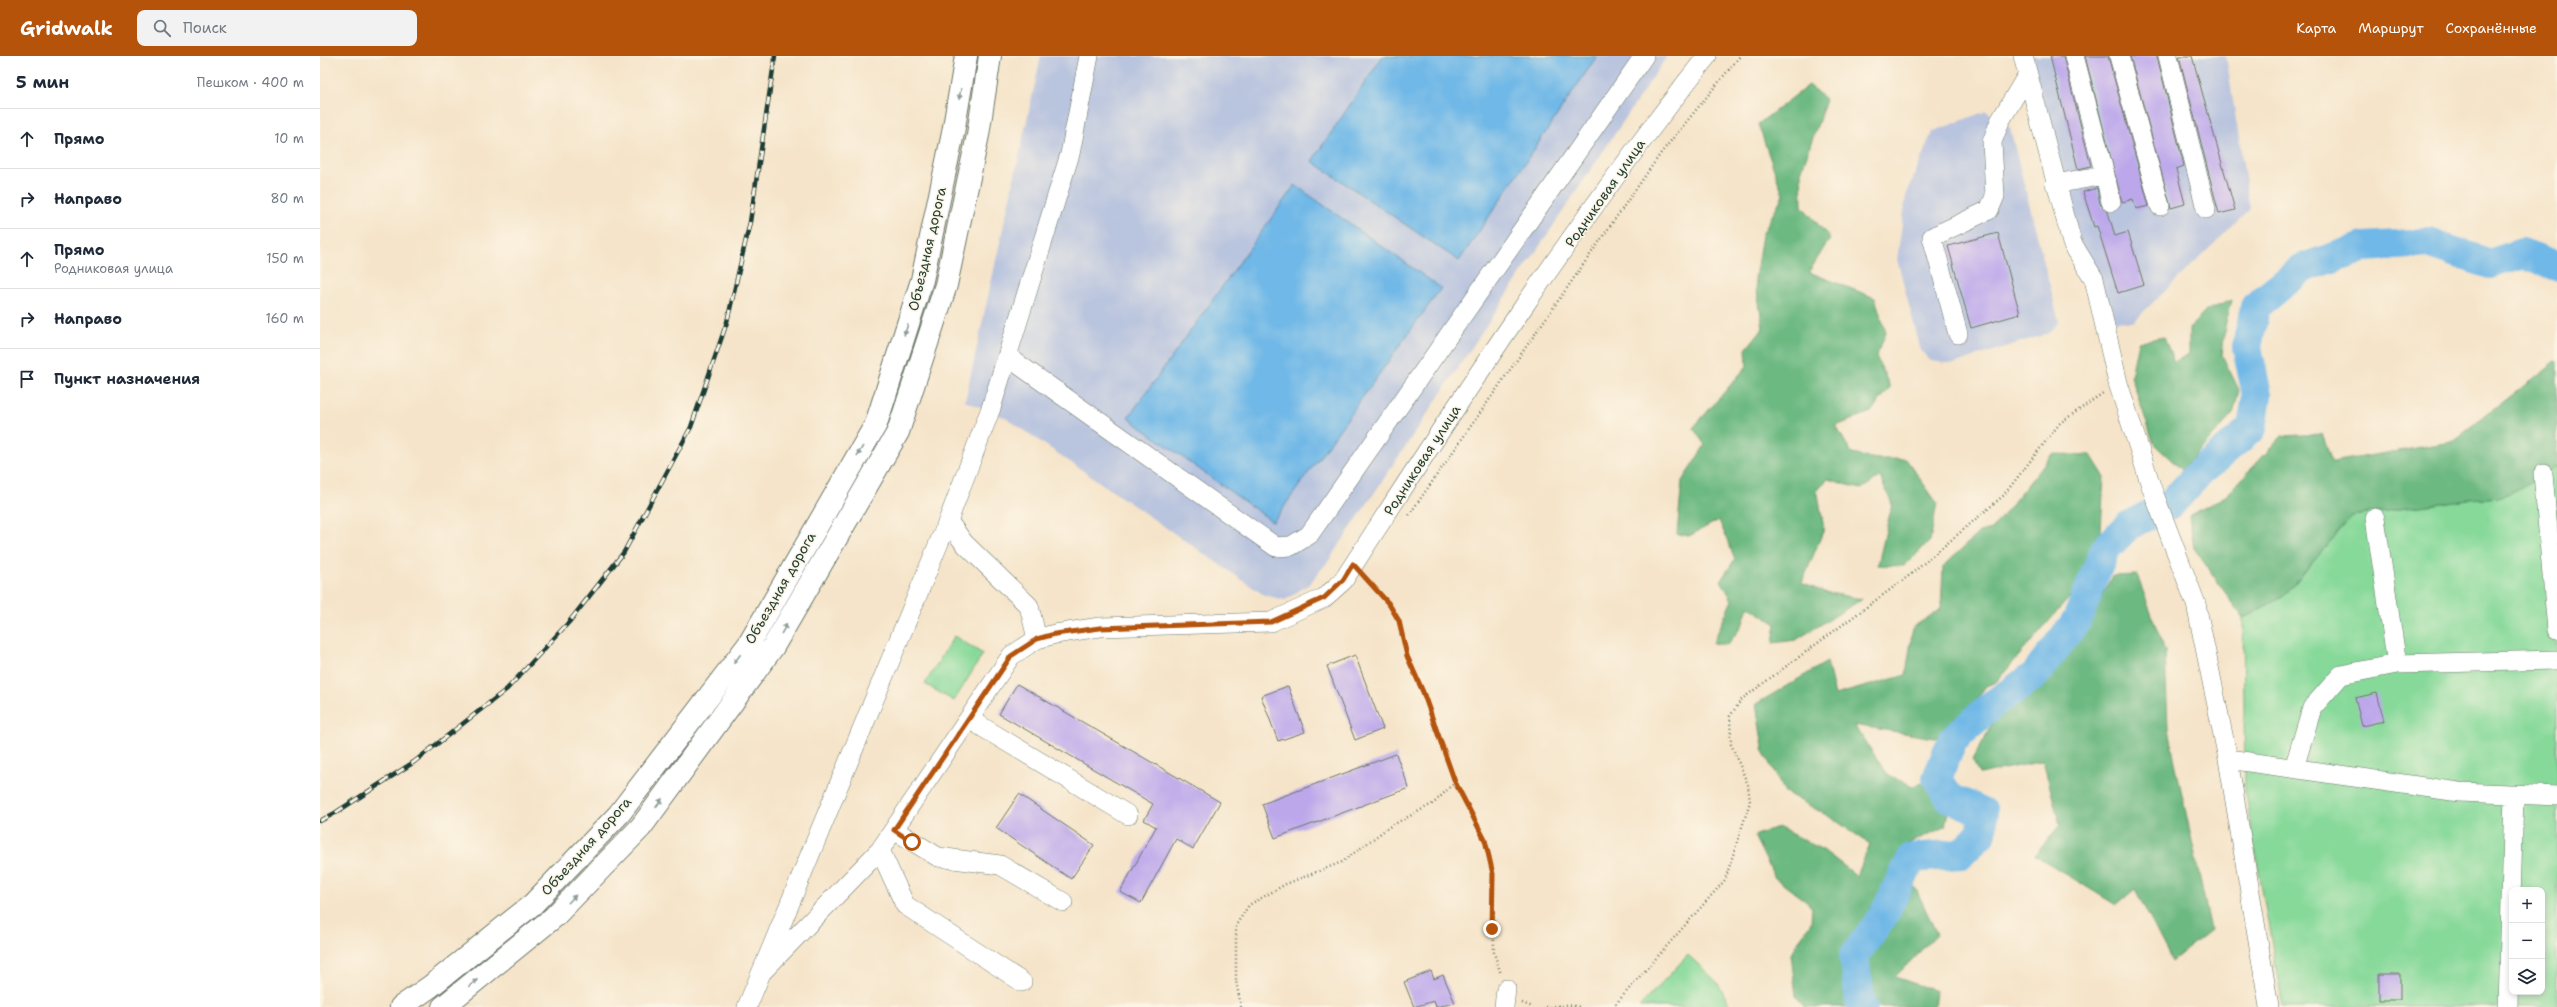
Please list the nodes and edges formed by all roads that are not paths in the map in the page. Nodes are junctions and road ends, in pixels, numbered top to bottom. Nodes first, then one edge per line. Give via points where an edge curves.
1 (966, 56) edge
2 (990, 56) edge
3 (1089, 56) edge
4 (1644, 56) edge
5 (1707, 56) edge
6 (2024, 56) edge
7 (2074, 56) edge
8 (2120, 56) edge
9 (2168, 56) edge
10 (2028, 74) junction
11 (2105, 175) junction
12 (2056, 184) junction
13 (2111, 202) dead end
14 (2160, 206) dead end
15 (2206, 209) dead end
16 (1958, 334) dead end
17 (1008, 357) junction
18 (2543, 474) dead end
19 (2375, 518) dead end
20 (948, 521) junction
21 (2557, 630) edge
22 (1037, 639) junction
23 (2557, 660) edge
24 (2397, 664) junction
25 (968, 719) junction
26 (2228, 759) junction
27 (2294, 768) junction
28 (2514, 794) junction
29 (2557, 796) edge
30 (1128, 815) dead end
31 (894, 830) junction
32 (880, 850) junction
33 (1063, 902) dead end
34 (763, 971) junction
35 (1022, 982) dead end
36 (401, 1007) edge
37 (443, 1007) edge
38 (747, 1007) edge
39 (2269, 1007) edge
40 (2508, 1007) edge

1 -> 36 highway, Объездная дорога via 953,133 922,280 876,424 748,644 619,814 533,904
37 -> 2 highway, Объездная дорога via 554,917 641,827 773,647 898,432 946,285 978,135
3 - 17 street via 1070,154
4 - 17 street via 1309,535 1292,546 1276,547
5 - 22 street, Родниковая улица via 1642,139 1456,408 1343,580 1324,598 1271,622 1100,628
6 - 10 street
7 - 11 street
8 - 14 street
9 - 15 street
10 - 12 street
10 - 16 street via 2000,121 1992,142 1995,196 1989,210 1932,237
11 - 12 street
11 - 13 street
12 - 26 street via 2072,243 2094,279 2118,383 2152,489 2196,604
17 - 20 street
18 - 21 street
19 - 24 street
20 - 22 street via 964,543 1029,606
20 - 34 street
22 - 25 street, Родниковая улица via 1011,656
23 - 24 street
24 - 27 street via 2341,675 2312,708
25 - 30 street
25 - 31 street
26 - 27 street
26 - 39 street
27 - 28 street via 2459,792
28 - 29 street
28 - 40 street
31 - 32 street
31 - 33 street via 938,857 1000,866
32 - 34 street
32 - 35 street via 905,905
34 - 38 street

